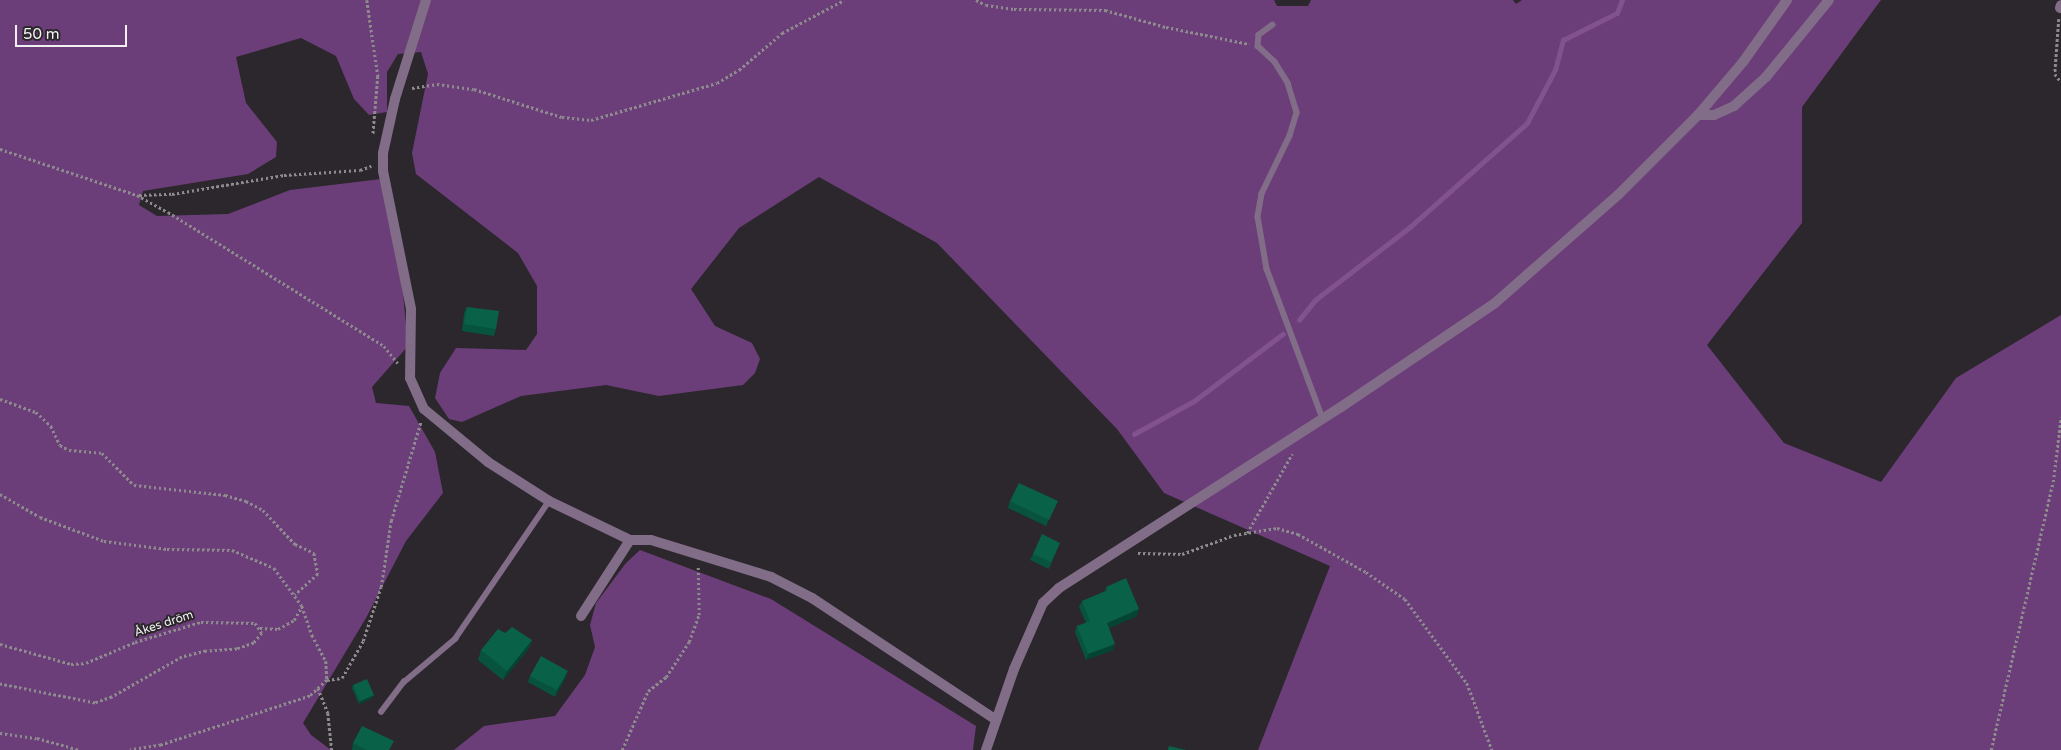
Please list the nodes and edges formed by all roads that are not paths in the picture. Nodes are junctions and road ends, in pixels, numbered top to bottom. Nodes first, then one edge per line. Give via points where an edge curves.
1 (426, 0) edge
2 (1787, 0) edge
3 (1829, 0) edge
4 (1272, 25) dead end
5 (1698, 114) junction
6 (1323, 419) junction
7 (549, 500) junction
8 (630, 540) junction
9 (581, 616) dead end
10 (381, 712) dead end
11 (995, 719) junction
12 (986, 750) edge

1 - 7 street via 395,99 383,153 383,171 411,309 410,378 424,410 488,462
2 - 5 street via 1743,62
3 - 5 street via 1766,77 1734,106 1714,115
4 - 6 lane via 1259,35 1258,46 1275,62 1288,83 1297,113 1290,136 1262,194 1258,218 1265,260
5 - 6 street via 1618,195 1495,303
6 - 11 street via 1059,588 1043,603 1033,620
7 - 8 street
7 - 10 lane via 455,639 404,682 386,701
8 - 9 street
8 - 11 street via 651,540 771,577 812,598
11 - 12 street

